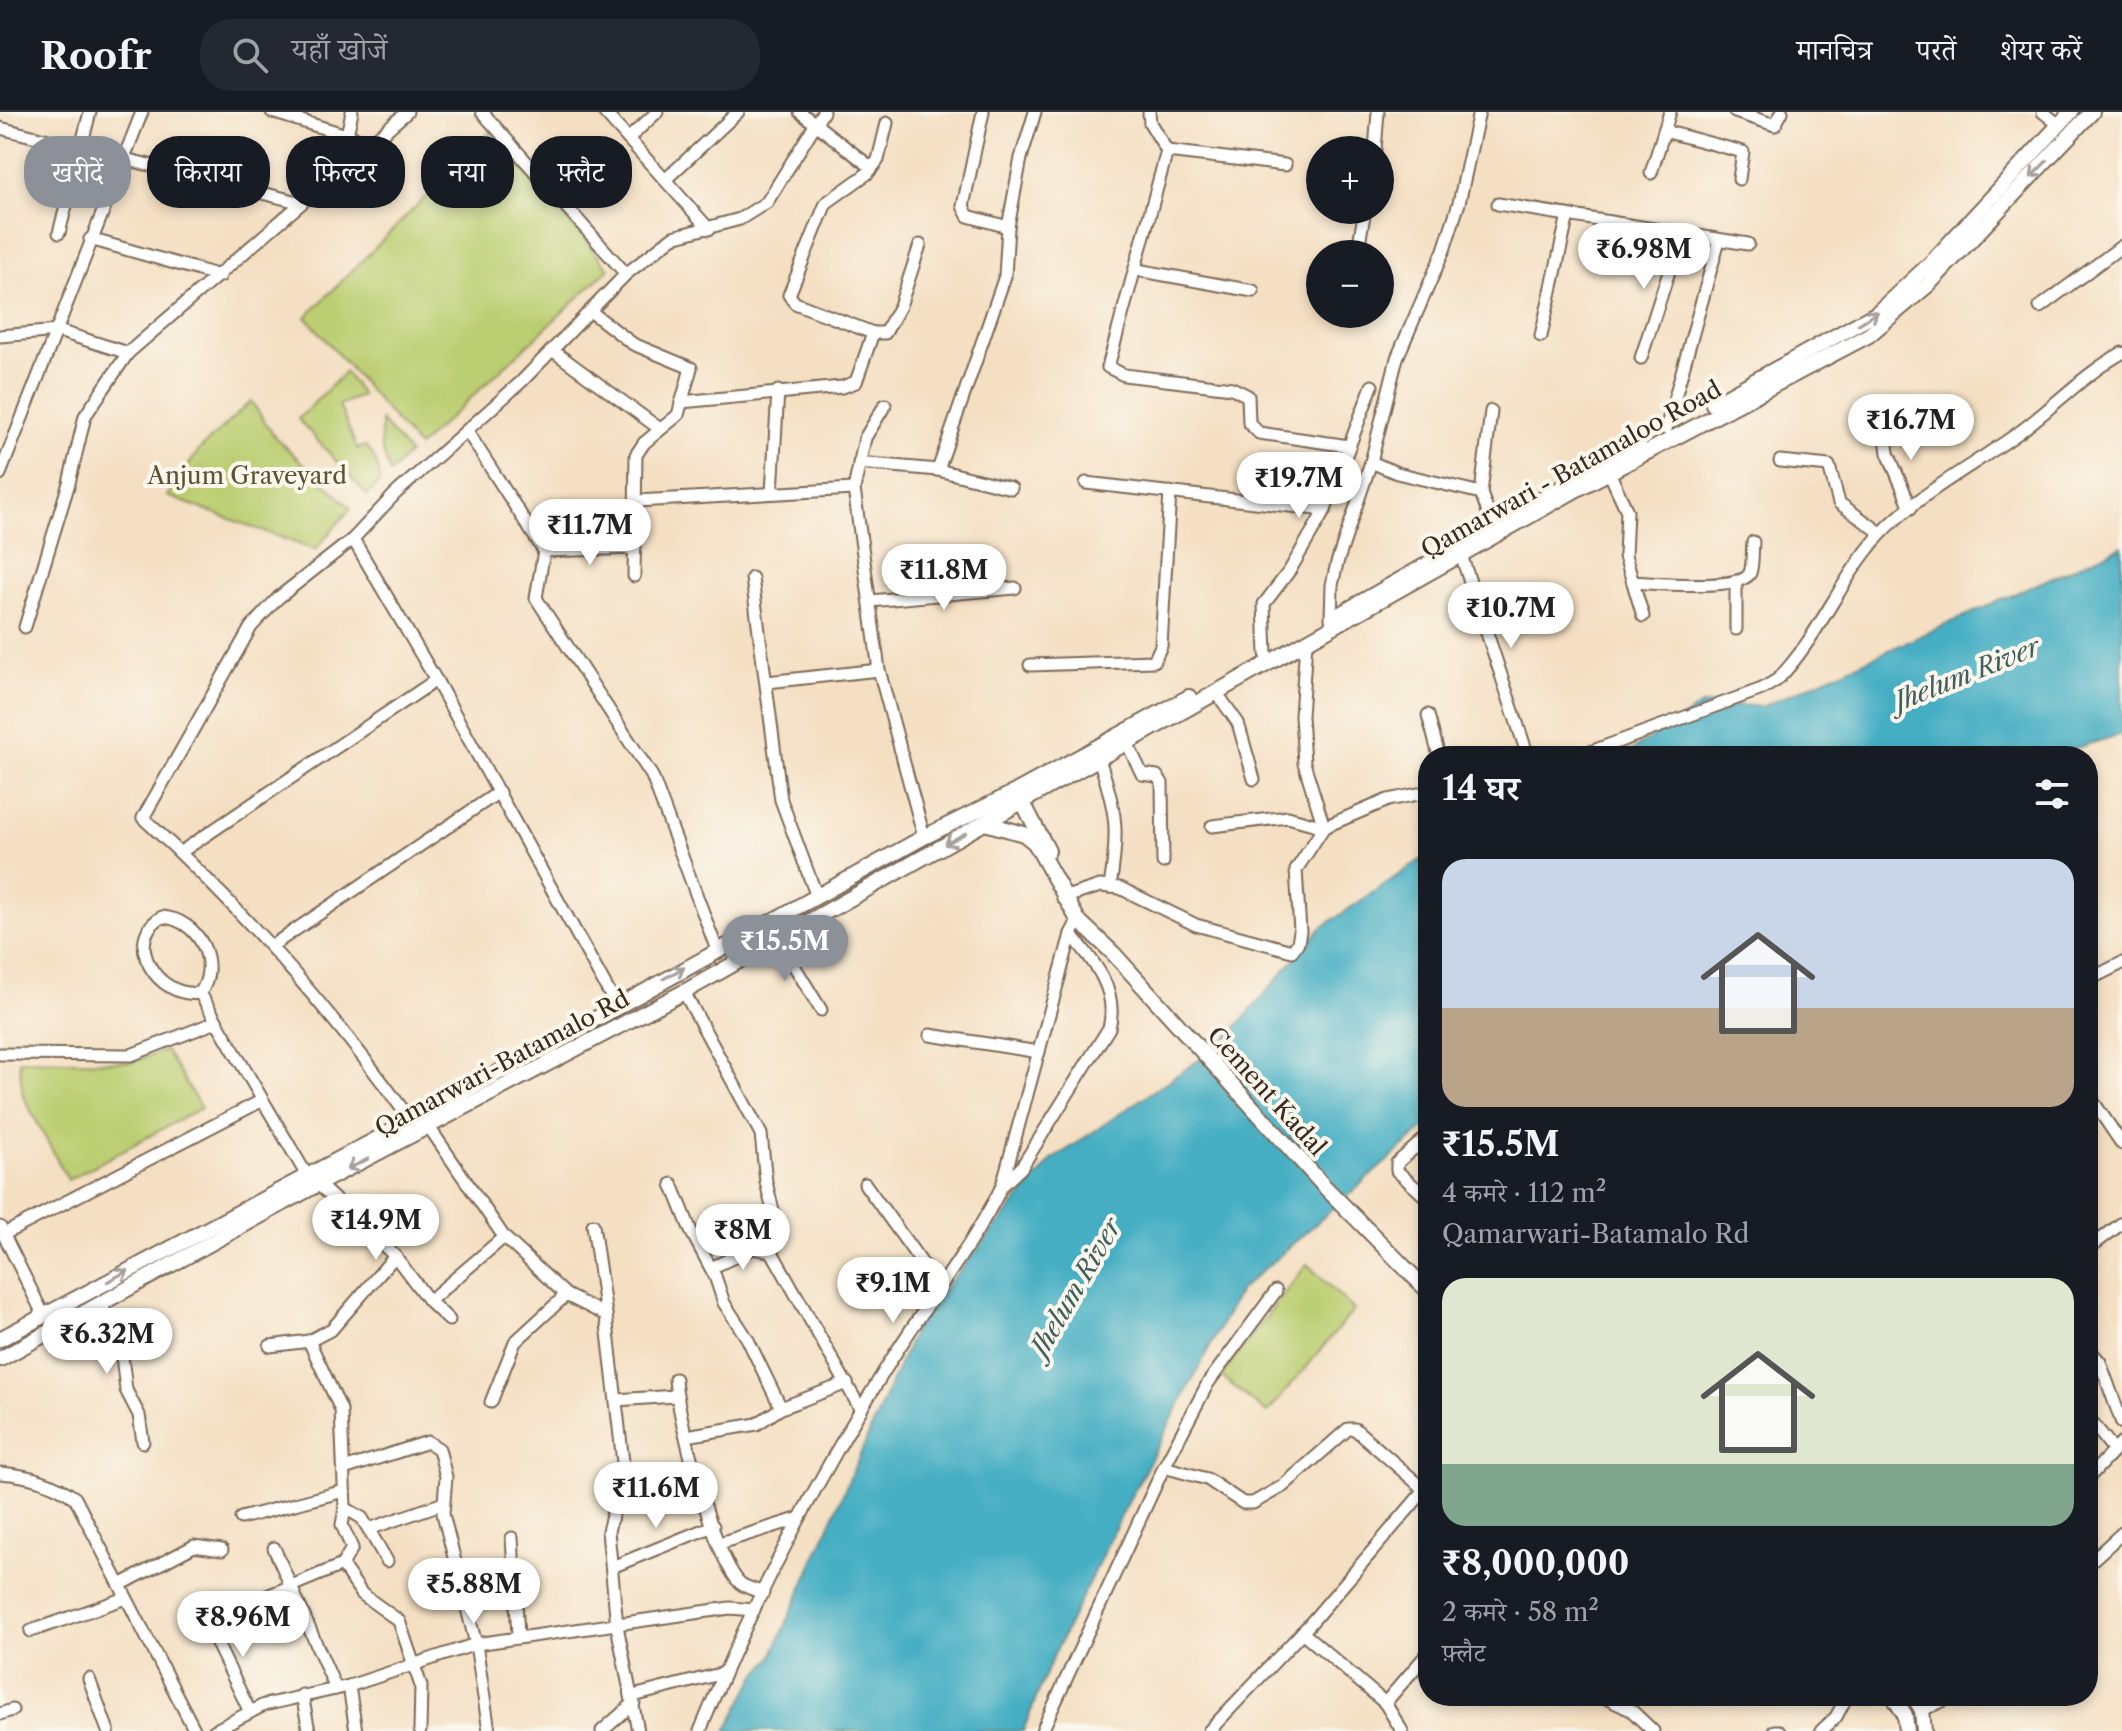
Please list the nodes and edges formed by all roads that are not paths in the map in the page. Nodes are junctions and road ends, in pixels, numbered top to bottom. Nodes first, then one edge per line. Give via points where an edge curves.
1 (90, 112) edge
2 (142, 112) edge
3 (272, 112) edge
4 (352, 112) edge
5 (407, 112) edge
6 (482, 112) edge
7 (604, 112) edge
8 (657, 112) edge
9 (738, 112) edge
10 (800, 112) edge
11 (823, 112) edge
12 (983, 112) edge
13 (1035, 112) edge
14 (1149, 112) edge
15 (1378, 112) edge
16 (1479, 112) edge
17 (1670, 112) edge
18 (1735, 112) edge
19 (1782, 112) edge
20 (2043, 112) edge
21 (2071, 112) edge
22 (2092, 112) edge
23 (887, 123) dead end
24 (812, 124) junction
25 (2059, 125) junction
26 (0, 128) edge
27 (1664, 131) junction
28 (347, 135) junction
29 (32, 136) edge
30 (83, 136) edge
31 (350, 136) edge
32 (380, 136) edge
33 (625, 136) edge
34 (631, 136) edge
35 (1376, 136) edge
36 (131, 140) edge
37 (632, 143) edge
38 (1167, 151) junction
39 (131, 160) edge
40 (1285, 165) dead end
41 (872, 168) junction
42 (1651, 173) dead end
43 (666, 179) junction
44 (1739, 179) dead end
45 (286, 199) edge
46 (1498, 204) dead end
47 (65, 208) edge
48 (103, 208) edge
49 (292, 208) edge
50 (1568, 215) junction
51 (1008, 227) junction
52 (709, 229) junction
53 (59, 233) dead end
54 (1681, 234) junction
55 (90, 239) junction
56 (1719, 240) junction
57 (1748, 244) dead end
58 (920, 245) dead end
59 (2122, 246) edge
60 (1137, 270) junction
61 (626, 274) junction
62 (220, 276) junction
63 (1253, 291) dead end
64 (2040, 307) dead end
65 (590, 311) junction
66 (58, 331) junction
67 (873, 333) junction
68 (0, 336) edge
69 (1541, 336) dead end
70 (552, 350) junction
71 (128, 353) junction
72 (2122, 353) edge
73 (1641, 358) dead end
74 (1372, 386) dead end
75 (778, 391) junction
76 (681, 402) junction
77 (885, 405) dead end
78 (1491, 411) dead end
79 (1884, 421) dead end
80 (660, 429) junction
81 (1666, 429) junction
82 (467, 431) junction
83 (1349, 446) junction
84 (1780, 461) dead end
85 (1371, 462) junction
86 (859, 463) junction
87 (938, 470) junction
88 (1609, 472) junction
89 (0, 474) edge
90 (1086, 483) dead end
91 (1011, 488) dead end
92 (854, 489) junction
93 (772, 492) junction
94 (1170, 492) junction
95 (1481, 493) junction
96 (637, 501) junction
97 (1911, 508) junction
98 (1325, 510) junction
99 (1492, 524) junction
100 (1881, 533) junction
101 (353, 539) junction
102 (1753, 542) dead end
103 (635, 548) junction
104 (544, 551) junction
105 (1461, 555) junction
106 (634, 576) dead end
107 (752, 578) dead end
108 (1736, 581) junction
109 (1633, 582) junction
110 (1015, 588) dead end
111 (870, 601) junction
112 (1643, 616) dead end
113 (1331, 619) junction
114 (25, 627) dead end
115 (1736, 629) dead end
116 (1306, 642) junction
117 (1266, 654) junction
118 (1030, 665) dead end
119 (879, 670) junction
120 (436, 680) junction
121 (767, 682) junction
122 (1216, 692) junction
123 (1428, 715) dead end
124 (1127, 743) junction
125 (1436, 746) edge
126 (1525, 746) edge
127 (1606, 746) edge
128 (1099, 759) junction
129 (1254, 779) dead end
130 (499, 792) junction
131 (1418, 794) edge
132 (1020, 796) junction
133 (985, 823) junction
134 (1212, 826) dead end
135 (1324, 827) junction
136 (924, 837) junction
137 (181, 852) junction
138 (1163, 862) dead end
139 (1110, 887) junction
140 (817, 897) junction
141 (1067, 898) junction
142 (1078, 920) junction
143 (1071, 934) junction
144 (778, 939) junction
145 (273, 945) junction
146 (717, 950) junction
147 (2122, 963) edge
148 (2098, 975) edge
149 (684, 992) junction
150 (200, 993) junction
151 (616, 1005) junction
152 (821, 1010) dead end
153 (216, 1022) junction
154 (930, 1035) dead end
155 (1039, 1052) junction
156 (0, 1054) edge
157 (261, 1101) junction
158 (2098, 1109) edge
159 (411, 1121) junction
160 (429, 1127) junction
161 (2122, 1144) edge
162 (1418, 1145) edge
163 (312, 1179) junction
164 (672, 1184) dead end
165 (865, 1184) dead end
166 (1002, 1186) junction
167 (1418, 1190) edge
168 (2122, 1223) edge
169 (593, 1225) dead end
170 (2, 1230) edge
171 (504, 1237) junction
172 (2098, 1241) edge
173 (772, 1252) junction
174 (395, 1256) junction
175 (711, 1268) junction
176 (1418, 1281) edge
177 (939, 1287) junction
178 (1276, 1291) dead end
179 (566, 1295) junction
180 (429, 1301) junction
181 (101, 1303) junction
182 (606, 1315) junction
183 (44, 1316) junction
184 (449, 1320) dead end
185 (0, 1339) edge
186 (309, 1341) junction
187 (270, 1346) dead end
188 (0, 1359) edge
189 (2098, 1360) edge
190 (675, 1379) dead end
191 (847, 1383) junction
192 (676, 1396) junction
193 (616, 1400) junction
194 (491, 1402) dead end
195 (781, 1408) junction
196 (861, 1410) junction
197 (2122, 1423) edge
198 (2098, 1427) edge
199 (686, 1436) junction
200 (143, 1442) dead end
201 (2118, 1446) edge
202 (1164, 1467) junction
203 (2098, 1467) edge
204 (344, 1469) junction
205 (0, 1473) edge
206 (1418, 1481) edge
207 (698, 1485) junction
208 (344, 1491) junction
209 (1418, 1497) edge
210 (441, 1504) junction
211 (618, 1504) junction
212 (345, 1508) junction
213 (241, 1518) dead end
214 (797, 1519) junction
215 (713, 1526) junction
216 (369, 1529) junction
217 (2122, 1533) edge
218 (512, 1538) dead end
219 (720, 1543) junction
220 (274, 1548) dead end
221 (222, 1550) dead end
222 (2098, 1555) edge
223 (387, 1561) dead end
224 (342, 1565) junction
225 (612, 1567) junction
226 (290, 1584) junction
227 (120, 1585) junction
228 (763, 1593) junction
229 (126, 1598) junction
230 (238, 1608) dead end
231 (754, 1610) junction
232 (206, 1621) dead end
233 (617, 1626) junction
234 (31, 1631) dead end
235 (1302, 1632) junction
236 (518, 1635) junction
237 (476, 1644) junction
238 (416, 1663) junction
239 (1418, 1665) edge
240 (724, 1673) junction
241 (89, 1679) dead end
242 (342, 1687) junction
243 (302, 1695) junction
244 (634, 1700) junction
245 (1385, 1703) junction
246 (1622, 1706) edge
247 (1842, 1706) edge
248 (1900, 1706) edge
249 (1919, 1706) edge
250 (1931, 1706) edge
251 (1922, 1710) junction
252 (250, 1712) junction
253 (108, 1731) edge
254 (195, 1731) edge
255 (214, 1731) edge
256 (309, 1731) edge
257 (356, 1731) edge
258 (420, 1731) edge
259 (489, 1731) edge
260 (602, 1731) edge
261 (638, 1731) edge
262 (700, 1731) edge
263 (1042, 1731) edge
264 (1209, 1731) edge
265 (1402, 1731) edge
266 (1653, 1731) edge
267 (1821, 1731) edge
268 (1907, 1731) edge
269 (1924, 1731) edge

1 - 30 street
2 - 36 street
3 - 28 street
4 - 28 street
5 - 32 street
6 - 61 street
7 - 33 street
8 - 34 street
9 - 43 street
10 - 24 street
11 - 24 street
12 - 51 street via 963,206 968,216
13 - 51 street
14 - 38 street
15 - 35 street
16 - 85 street via 1459,203 1397,358
17 - 27 street
18 - 19 street via 1775,125
20 - 25 street
21 - 25 main road, Qamarwari - Batamaloo Road
22 -> 88 main road, Qamarwari - Batamaloo Road via 1928,285 1869,335
23 - 41 street
24 - 41 street
24 - 52 street via 767,202 740,219
81 -> 25 main road, Qamarwari - Batamaloo Road via 1877,313
26 - 29 street
27 - 42 street
27 - 44 street via 1742,151
28 - 31 street
37 - 43 street
38 - 40 street
38 - 60 street
39 - 45 street
41 - 67 street via 826,203 789,295 795,303
43 - 52 street
46 - 50 street
47 - 53 street
48 - 55 street
49 - 62 street
50 - 54 street
50 - 69 street
51 - 87 street via 1005,276
52 - 61 street via 673,237
54 - 56 street
54 - 73 street
55 - 62 street
55 - 66 street
56 - 57 street
56 - 81 street
58 - 67 street via 900,306 885,333
59 - 64 street
60 - 63 street
60 - 83 street via 1109,368 1124,375 1232,388 1248,396 1249,423 1259,433
61 - 65 street
62 - 71 street
65 - 70 street
65 - 76 street via 633,344 691,366
66 - 68 street
66 - 71 street
66 - 89 street
67 - 75 street via 856,382
70 - 80 street
70 - 82 street
71 - 114 street via 85,416
72 - 97 street
74 - 83 street
75 - 76 street
75 - 93 street
76 - 80 street via 678,415
77 - 86 street via 865,438
78 - 95 street
79 - 97 street via 1888,453
80 - 96 street via 636,455
81 - 99 main road, Qamarwari - Batamaloo Road
82 - 101 street
82 - 104 street
83 - 98 street
84 - 100 street via 1829,466 1839,503
85 - 95 street
85 - 113 street via 1333,576
86 - 87 street
86 - 92 street
87 - 91 street
88 - 105 main road, Qamarwari - Batamaloo Road
88 - 109 street via 1627,511 1624,551
90 - 94 street
92 - 93 street
92 - 111 street
93 - 96 street
94 - 98 street
94 - 118 street via 1154,661
95 - 99 street
96 - 103 street
97 - 100 street
98 - 117 street via 1264,604
99 - 113 main road, Qamarwari - Batamaloo Road
100 - 127 street via 1777,680
101 - 120 street
101 - 137 street via 278,598 251,627 143,818
102 - 108 street via 1750,573
103 - 104 street
103 - 106 street
104 - 146 street via 536,598 652,776
105 - 116 main road, Qamarwari - Batamaloo Road
105 - 126 street
107 - 121 street
108 - 109 street
108 - 115 street
109 - 112 street
110 - 111 street
111 - 119 street
113 - 117 main road, Qamarwari - Batamaloo Road
116 - 122 main road, Qamarwari - Batamaloo Road
116 - 135 street via 1304,763
117 - 132 main road, Qamarwari - Batamaloo Road
119 - 121 street
119 - 136 street
120 - 130 street
120 - 137 street
121 - 140 street via 781,800
122 - 124 main road, Qamarwari - Batamaloo Road
122 - 129 street via 1238,723
123 - 125 street
124 - 128 main road, Qamarwari - Batamaloo Road
124 - 138 street via 1142,774 1157,776 1162,783
128 - 132 main road, Qamarwari - Batamaloo Road
128 - 139 street via 1117,816
130 - 145 street
130 - 151 street
131 - 135 street via 1388,800
132 - 133 main road, Qamarwari-Batamalo Rd
132 - 136 main road, Qamarwari-Batamalo Rd
132 - 141 main road
133 - 141 main road via 1030,839
133 -> 144 main road, Qamarwari-Batamalo Rd
134 - 135 street via 1288,817
135 - 139 street via 1296,870 1300,931 1292,951 1196,925
136 - 140 main road, Qamarwari-Batamalo Rd
137 - 145 street
139 - 141 street
140 - 146 main road, Qamarwari-Batamalo Rd
141 - 142 main road, Cement Kadal
142 - 143 street
142 - 176 main road, Cement Kadal
143 - 155 street
143 - 166 street via 1093,960 1112,999 1109,1028 1021,1168
144 - 149 main road, Qamarwari-Batamalo Rd
144 - 152 street
145 - 159 street
151 -> 146 main road, Qamarwari-Batamalo Rd
147 - 148 street
149 - 160 main road, Qamarwari-Batamalo Rd
149 - 173 street via 761,1134 779,1235
150 - 150 street via 208,982 208,954 194,932 174,918 162,917 147,931 148,963 157,979 179,993
150 - 153 street
151 - 159 main road, Qamarwari-Batamalo Rd
153 - 156 street via 131,1055
153 - 157 street
154 - 155 street
155 - 166 street
157 - 163 street
157 - 170 street
158 - 161 street
159 - 163 main road, Qamarwari-Batamalo Rd
160 -> 163 main road, Qamarwari-Batamalo Rd
160 - 171 street
162 - 167 street via 1397,1163 1397,1171
163 - 174 street
163 - 181 main road, Qamarwari-Batamalo Rd
183 -> 163 main road, Qamarwari-Batamalo Rd
164 - 175 street
165 - 177 street
166 - 177 street
168 - 172 street
169 - 182 street
170 - 183 street
171 - 179 street
171 - 180 street
173 - 175 street via 753,1248
173 - 191 street
174 - 180 street
174 - 186 street via 332,1329
175 - 195 street via 724,1303
177 - 196 street
178 - 202 street via 1208,1383
179 - 182 street
179 - 194 street via 515,1342
180 - 184 street
181 - 188 main road, Qamarwari-Batamalo Rd
181 - 200 street via 121,1347 126,1390 139,1415
182 - 193 street
183 - 185 main road, Qamarwari-Batamalo Rd
186 - 187 street
186 - 204 street via 341,1410
189 - 197 street
190 - 192 street
191 - 195 street
191 - 196 street
192 - 193 street
192 - 199 street
193 - 211 street via 624,1471
195 - 199 street via 752,1426
196 - 214 street
198 - 201 street
199 - 207 street
201 - 203 street
202 - 206 street via 1207,1479 1243,1503 1253,1503 1283,1486 1348,1429 1355,1429
202 - 263 street
204 - 208 street
204 - 210 street via 432,1442 444,1468
205 - 227 street via 61,1487 75,1498
207 - 211 street
207 - 215 street
208 - 212 street
208 - 213 street
209 - 235 street
210 - 216 street
210 - 237 street
211 - 225 street via 609,1524
212 - 216 street via 358,1514
212 - 224 street via 342,1525 352,1548
214 - 219 street
214 - 228 street
215 - 219 street
215 - 225 street
216 - 223 street
217 - 222 street
218 - 236 street
219 - 228 street via 738,1581
220 - 226 street
221 - 227 street via 194,1546
224 - 226 street
224 - 238 street via 362,1594 399,1621
225 - 233 street
226 - 230 street
226 - 242 street
227 - 229 street
228 - 231 street
229 - 234 street
229 - 254 street
231 - 233 street via 730,1608
231 - 240 street
232 - 252 street
233 - 236 street
233 - 244 street
235 - 245 street
235 - 264 street
236 - 237 street
237 - 238 street
237 - 259 street
238 - 242 street
238 - 258 street
239 - 245 street
240 - 244 street
240 - 262 street
241 - 253 street
242 - 243 street
242 - 257 street
243 - 252 street
243 - 256 street
244 - 260 street
244 - 261 street
245 - 265 street
246 - 266 street
247 - 267 street
248 - 268 main road
249 - 251 main road
250 - 251 street
251 - 269 main road
252 - 255 street

